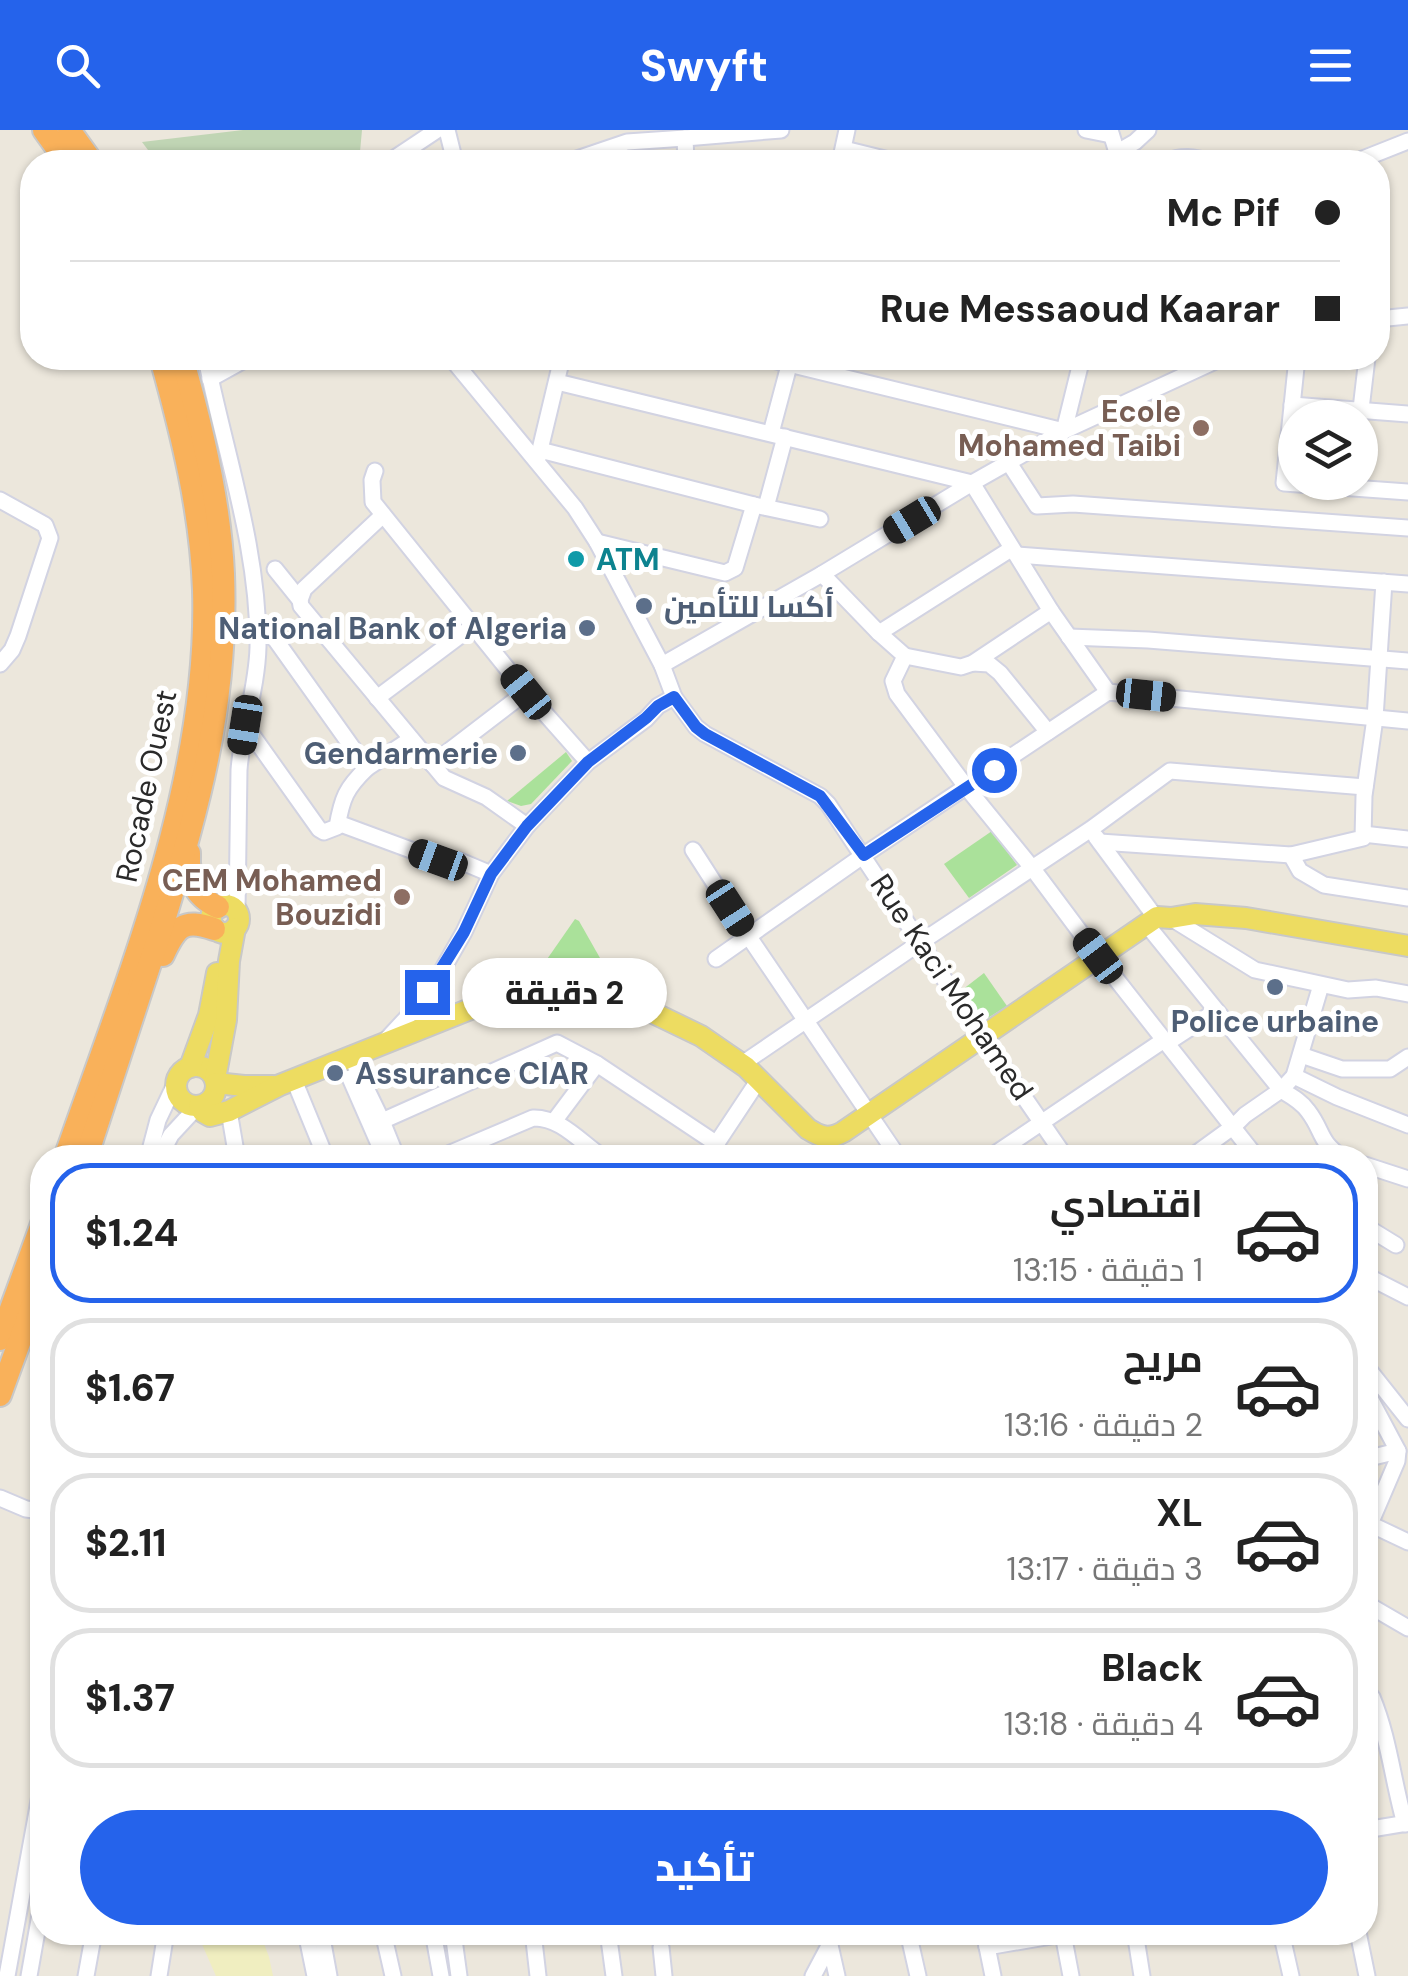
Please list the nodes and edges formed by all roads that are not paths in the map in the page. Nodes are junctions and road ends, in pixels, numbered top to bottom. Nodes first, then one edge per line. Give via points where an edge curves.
1 (782, 130) edge
2 (1086, 130) edge
3 (1148, 130) edge
4 (436, 131) edge
5 (1110, 133) edge
6 (694, 135) edge
7 (626, 136) edge
8 (407, 150) edge
9 (595, 150) edge
10 (1126, 150) edge
11 (164, 370) edge
12 (185, 370) edge
13 (208, 370) edge
14 (225, 370) edge
15 (462, 370) edge
16 (559, 370) edge
17 (788, 370) edge
18 (829, 370) edge
19 (1077, 370) edge
20 (1196, 370) edge
21 (1295, 370) edge
22 (1365, 370) edge
23 (210, 378) junction
24 (556, 382) junction
25 (1292, 400) edge
26 (1361, 400) edge
27 (1378, 411) edge
28 (1408, 414) edge
29 (1064, 431) junction
30 (778, 435) junction
31 (538, 456) junction
32 (1010, 463) junction
33 (375, 472) dead end
34 (972, 483) junction
35 (1378, 490) edge
36 (1408, 492) edge
37 (0, 500) edge
38 (760, 506) junction
39 (384, 515) junction
40 (820, 518) dead end
41 (1408, 528) edge
42 (597, 542) junction
43 (1014, 552) junction
44 (275, 569) dead end
45 (822, 574) junction
46 (1384, 582) junction
47 (1408, 584) edge
48 (300, 600) junction
49 (1052, 611) junction
50 (473, 626) junction
51 (257, 628) junction
52 (879, 633) junction
53 (1069, 637) junction
54 (905, 656) junction
55 (1379, 659) junction
56 (1408, 661) edge
57 (972, 663) junction
58 (0, 664) edge
59 (662, 665) junction
60 (526, 692) junction
61 (1108, 692) junction
62 (674, 697) junction
63 (377, 698) junction
64 (1374, 718) junction
65 (1408, 721) edge
66 (245, 725) junction
67 (1048, 732) junction
68 (410, 740) junction
69 (588, 762) junction
70 (432, 764) junction
71 (367, 768) junction
72 (1365, 787) junction
73 (966, 788) junction
74 (338, 823) junction
75 (527, 826) junction
76 (1363, 834) junction
77 (1096, 836) junction
78 (189, 838) junction
79 (1408, 840) edge
80 (693, 850) dead end
81 (864, 855) junction
82 (1291, 855) junction
83 (1033, 869) junction
84 (491, 874) junction
85 (1408, 898) edge
86 (224, 919) junction
87 (1158, 920) junction
88 (749, 937) junction
89 (920, 942) junction
90 (1408, 946) edge
91 (1098, 956) junction
92 (716, 958) dead end
93 (144, 982) junction
94 (1321, 985) junction
95 (1408, 994) edge
96 (414, 1009) junction
97 (1216, 1011) junction
98 (809, 1023) junction
99 (416, 1032) junction
100 (982, 1036) junction
101 (1166, 1042) junction
102 (380, 1046) junction
103 (1301, 1055) junction
104 (1408, 1057) edge
105 (347, 1059) junction
106 (597, 1064) junction
107 (742, 1064) junction
108 (183, 1075) junction
109 (1294, 1076) junction
110 (758, 1080) junction
111 (215, 1081) junction
112 (287, 1083) junction
113 (1281, 1090) junction
114 (198, 1106) junction
115 (229, 1111) junction
116 (868, 1113) junction
117 (382, 1120) junction
118 (555, 1120) junction
119 (1408, 1125) edge
120 (1044, 1126) junction
121 (1234, 1126) junction
122 (70, 1145) edge
123 (90, 1145) edge
124 (151, 1145) edge
125 (165, 1145) edge
126 (235, 1145) edge
127 (319, 1145) edge
128 (379, 1145) edge
129 (392, 1145) edge
130 (469, 1145) edge
131 (578, 1145) edge
132 (704, 1145) edge
133 (716, 1145) edge
134 (890, 1145) edge
135 (1011, 1145) edge
136 (1057, 1145) edge
137 (1208, 1145) edge
138 (1248, 1145) edge
139 (1321, 1145) edge
140 (1378, 1169) edge
141 (1408, 1179) edge
142 (1378, 1234) edge
143 (1396, 1245) dead end
144 (1378, 1282) edge
145 (30, 1283) edge
146 (30, 1285) edge
147 (30, 1288) edge
148 (1408, 1297) edge
149 (0, 1311) edge
150 (0, 1339) edge
151 (1378, 1382) edge
152 (0, 1395) edge
153 (1378, 1414) edge
154 (1408, 1418) edge
155 (1398, 1451) junction
156 (1378, 1456) edge
157 (1378, 1505) edge
158 (1378, 1532) edge
159 (1408, 1542) edge
160 (1378, 1611) edge
161 (1408, 1628) edge
162 (1378, 1711) edge
163 (1406, 1824) edge
164 (1378, 1828) edge
165 (30, 1873) edge
166 (35, 1945) edge
167 (92, 1945) edge
168 (164, 1945) edge
169 (309, 1945) edge
170 (323, 1945) edge
171 (386, 1945) edge
172 (435, 1945) edge
173 (455, 1945) edge
174 (534, 1945) edge
175 (610, 1945) edge
176 (825, 1945) edge
177 (830, 1945) edge
178 (911, 1945) edge
179 (987, 1945) edge
180 (1067, 1945) edge
181 (1137, 1945) edge
182 (1284, 1945) edge
183 (1361, 1945) edge
184 (661, 1947) dead end
185 (1291, 1975) edge
186 (8, 1976) edge
187 (29, 1976) edge
188 (86, 1976) edge
189 (159, 1976) edge
190 (315, 1976) edge
191 (329, 1976) edge
192 (393, 1976) edge
193 (441, 1976) edge
194 (460, 1976) edge
195 (538, 1976) edge
196 (614, 1976) edge
197 (664, 1976) edge
198 (813, 1976) edge
199 (838, 1976) edge
200 (918, 1976) edge
201 (993, 1976) edge
202 (1071, 1976) edge
203 (1142, 1976) edge
204 (1271, 1976) edge
205 (1368, 1976) edge

1 - 6 street
2 - 5 street
3 - 10 street
4 - 8 street
6 - 7 street
7 - 9 street
11 - 122 highway, Rocade Ouest via 198,526 204,592 199,684 188,764 162,866
12 - 78 highway, Rocade Ouest via 212,484 224,596 214,728
13 - 23 street
14 - 23 street
15 - 31 street, Rue Kaci Mohamed
16 - 24 street
17 - 30 street
18 - 29 street
19 - 29 street
20 - 29 street
21 - 25 street
22 - 26 street
23 - 51 street via 245,535
24 - 30 street
24 - 31 street
27 - 28 street
29 - 32 street
30 - 34 street
30 - 38 street
31 - 38 street
31 - 42 street, Rue Kaci Mohamed
32 - 34 street
32 - 41 street via 1037,506
33 - 39 street via 373,502
34 - 43 street
34 - 45 street
35 - 36 street
37 - 58 street via 44,525 50,538 18,636
38 - 40 street
38 - 42 street via 735,568 725,574
39 - 48 street
39 - 50 street
42 - 59 street, Rue Kaci Mohamed
43 - 46 street
43 - 49 street
43 - 52 street
44 - 48 street
45 - 52 street
45 - 59 street
46 - 47 street
46 - 55 street
48 - 63 street
49 - 53 street
49 - 57 street
50 - 60 street
50 - 63 street
51 - 66 street
51 - 71 street via 276,639
52 - 54 street
53 - 55 street
53 - 61 street
54 - 57 street
54 - 73 street via 893,681 896,694
55 - 56 street
55 - 64 street
57 - 67 street via 1000,672
59 - 62 street, Rue Kaci Mohamed
60 - 69 street
60 - 70 street
61 - 64 street
61 - 67 street
62 - 69 street
62 - 81 street, Rue Kaci Mohamed via 705,734 820,796
63 - 68 street
64 - 65 street
64 - 72 street
66 - 74 street via 319,829
66 - 86 street via 238,864
67 - 73 street
68 - 70 street
68 - 71 street
69 - 75 street
70 - 75 street via 444,778 486,796
71 - 74 street via 350,784
72 - 76 street
72 - 77 street via 1170,772
73 - 81 street
73 - 83 street
74 - 84 street
75 - 84 street
76 - 79 street
76 - 82 street
77 - 82 street
77 - 83 street
77 - 87 street
78 - 86 highway via 191,882
78 - 93 highway, Rocade Ouest
80 - 88 street
81 - 88 street
81 - 89 street, Rue Kaci Mohamed
82 - 85 street via 1300,871 1324,885
83 - 89 street
83 - 91 street
84 - 96 street via 464,932
86 - 93 highway via 181,927
86 - 108 main road via 214,996
86 - 111 main road via 226,1020
87 - 90 main road via 1195,914 1246,918
87 - 91 main road
87 - 94 street via 1256,970
87 - 97 street
88 - 92 street
88 - 98 street
89 - 98 street
89 - 100 street, Rue Kaci Mohamed
91 - 100 main road
91 - 101 street
93 - 123 highway, Rocade Ouest
94 - 95 street
94 - 103 street
96 - 99 street
96 - 102 street
97 - 101 street
97 - 113 street
98 - 107 street
98 - 116 street
99 - 102 main road
99 - 107 main road via 522,988 551,982 594,986 701,1036
100 - 116 main road
100 - 120 street, Rue Kaci Mohamed
101 - 120 street
101 - 121 street
102 - 105 main road
103 - 104 street via 1342,1068 1374,1069 1390,1069
103 - 109 street
105 - 112 main road
105 - 117 street
105 - 128 street
106 - 117 street via 557,1043
106 - 118 street
106 - 132 street
107 - 110 main road
108 - 111 main road via 202,1067
108 - 114 main road via 176,1088 180,1099
108 - 124 street
109 - 113 street
109 - 119 street
110 - 116 main road via 819,1136 835,1136
110 - 133 street
111 - 112 main road
111 - 114 main road via 210,1100
112 - 115 main road
112 - 127 street
113 - 121 street
113 - 139 street via 1308,1111
114 - 115 main road via 210,1116
114 - 125 street
115 - 126 street
116 - 134 street
117 - 129 street
118 - 130 street via 532,1118
118 - 131 street
120 - 135 street
120 - 136 street, Rue Kaci Mohamed
121 - 137 street
121 - 138 street
140 - 141 street
142 - 143 street
144 - 148 street
145 - 149 highway
146 - 150 highway
147 - 152 highway
151 - 154 street
153 - 155 street
155 - 156 street
155 - 157 street
158 - 159 street
160 - 161 street
162 - 163 street
163 - 164 street
165 - 186 street
166 - 187 street
167 - 188 street
168 - 189 street
169 - 190 street
170 - 191 street
171 - 192 street
172 - 193 street
173 - 194 street
174 - 195 street
175 - 196 street
176 - 198 street
177 - 199 street
178 - 200 street
179 - 201 street
180 - 202 street
181 - 203 street
182 - 185 street
183 - 205 street
184 - 197 street
185 - 204 street

